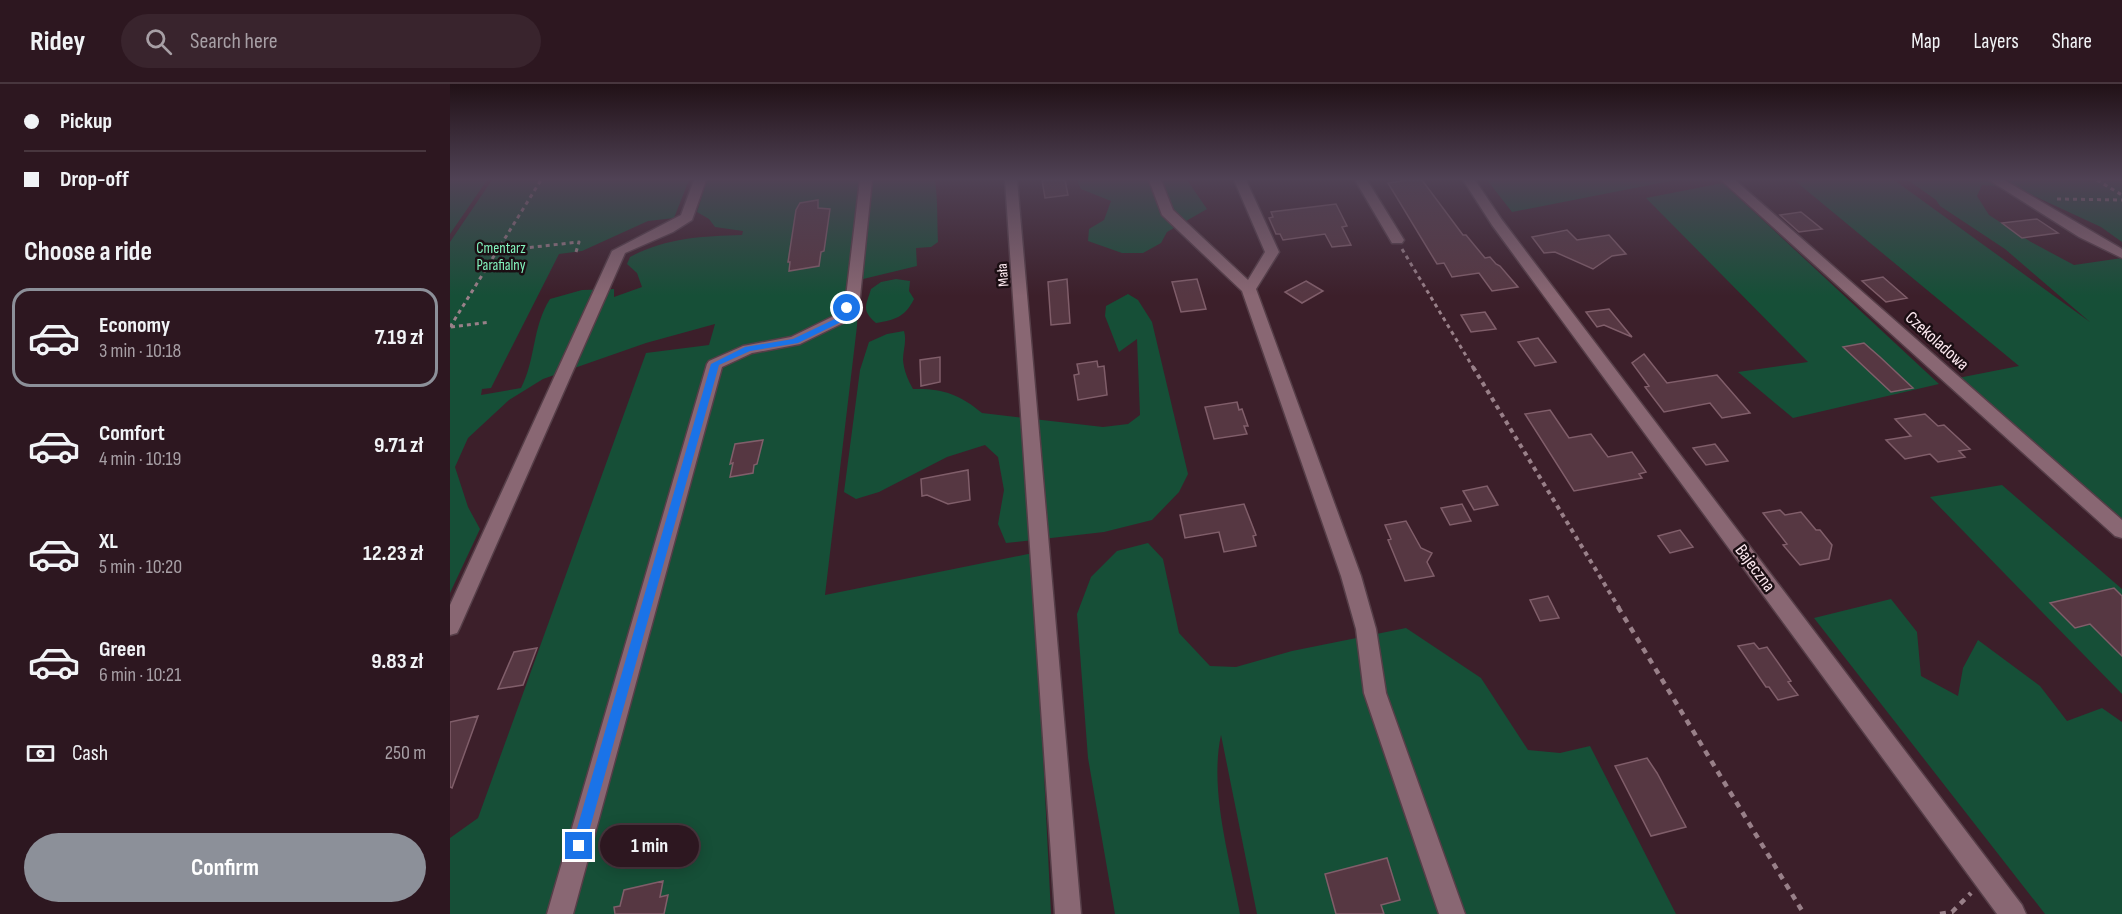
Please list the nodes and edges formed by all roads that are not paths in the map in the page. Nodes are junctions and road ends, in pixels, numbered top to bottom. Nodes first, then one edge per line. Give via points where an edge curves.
1 (684, 219) edge
2 (862, 219) edge
3 (1014, 219) edge
4 (1174, 219) edge
5 (1257, 219) edge
6 (1383, 219) edge
7 (1495, 219) edge
8 (1771, 219) edge
9 (2059, 219) edge
10 (1396, 240) road end
11 (2122, 254) edge
12 (1249, 289) junction
13 (2122, 531) edge
14 (450, 627) edge
15 (560, 914) edge
16 (1068, 914) edge
17 (1452, 914) edge
18 (2013, 914) edge

1 - 14 street via 619,251
2 - 15 street via 854,297 840,319 795,341 748,349 715,364
3 - 16 street, Mała
4 - 12 street
5 - 12 street via 1272,252
6 - 10 street
7 - 18 street, Bajeczna
8 - 13 street, Czekoladowa
9 - 11 street
12 - 17 street via 1351,576 1366,629 1375,693

